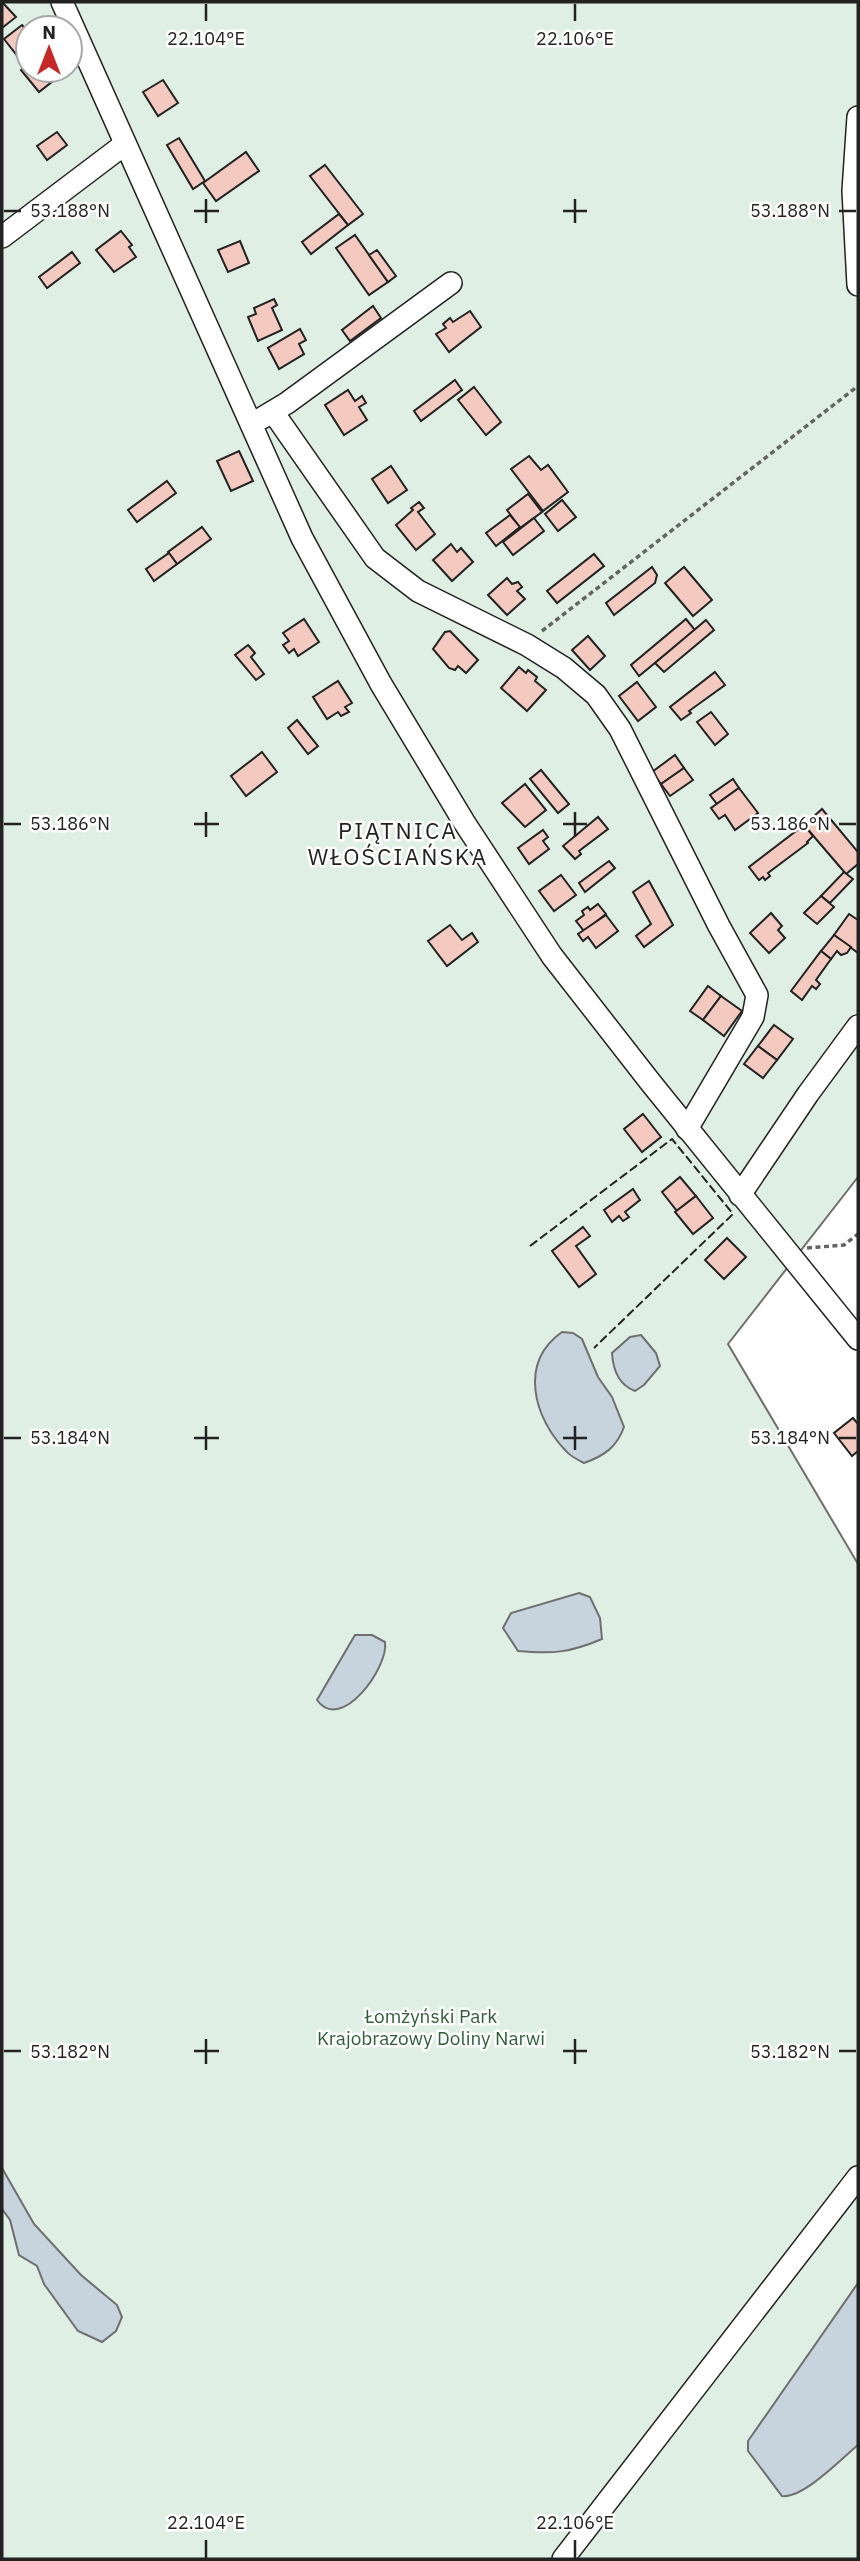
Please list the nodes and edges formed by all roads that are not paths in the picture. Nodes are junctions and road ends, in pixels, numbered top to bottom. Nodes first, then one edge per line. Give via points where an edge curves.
1 (62, 2) edge
2 (858, 117) edge
3 (125, 145) junction
4 (2, 237) edge
5 (451, 283) dead end
6 (858, 285) edge
7 (273, 412) junction
8 (251, 424) junction
9 (858, 1026) edge
10 (687, 1129) junction
11 (740, 1195) junction
12 (858, 1339) edge
13 (858, 2177) edge
14 (563, 2559) edge

1 - 3 street
2 - 6 street via 853,191
3 - 4 street
3 - 8 street
5 - 7 street
7 - 8 street
7 - 10 street via 375,558 418,591 527,645 582,682 620,729 757,995 753,1017
8 - 10 street via 336,603 464,822 552,956
9 - 11 street
10 - 11 street
11 - 12 street
13 - 14 street

